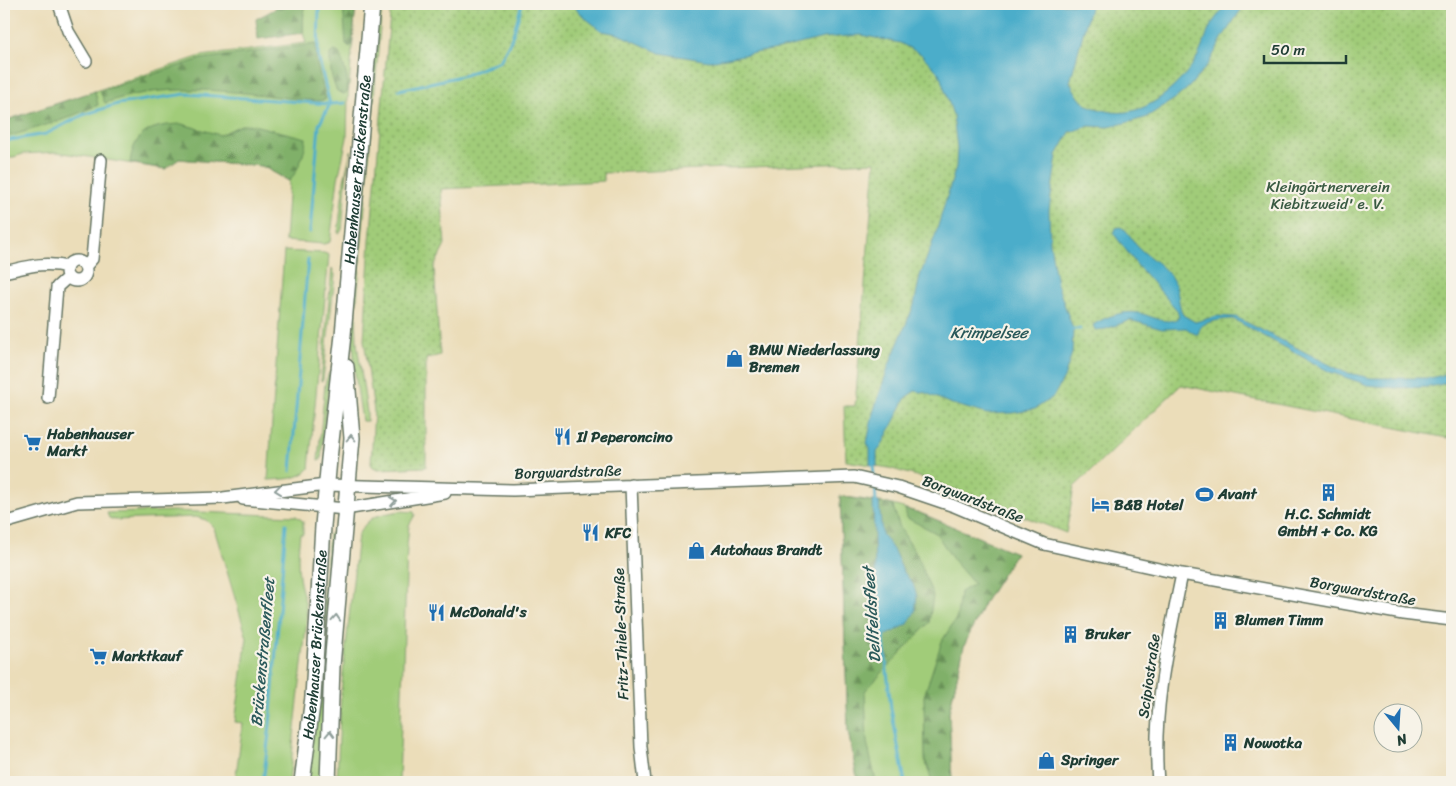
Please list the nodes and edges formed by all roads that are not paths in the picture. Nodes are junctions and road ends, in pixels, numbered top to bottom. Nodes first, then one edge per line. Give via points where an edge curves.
1 (59, 4) edge
2 (372, 4) edge
3 (86, 61) dead end
4 (101, 160) dead end
5 (4, 272) edge
6 (68, 272) junction
7 (343, 335) junction
8 (48, 398) dead end
9 (326, 485) junction
10 (631, 485) junction
11 (347, 486) junction
12 (475, 488) junction
13 (223, 498) junction
14 (324, 507) junction
15 (345, 509) junction
16 (4, 523) edge
17 (1182, 574) junction
18 (1452, 620) edge
19 (302, 782) edge
20 (328, 782) edge
21 (645, 782) edge
22 (1158, 782) edge

1 - 3 street via 68,31
2 - 7 main road, Habenhauser Brückenstraße
4 - 6 street via 92,259 85,266 83,279 73,281
5 - 6 street via 44,263 55,264
6 - 8 street via 56,287
7 - 9 main road, Habenhauser Brückenstraße
11 -> 7 main road, Habenhauser Brückenstraße via 352,438
9 - 11 street
9 -> 13 street
9 - 14 main road, Habenhauser Brückenstraße
10 - 12 street, Borgwardstraße via 513,490
10 - 17 street, Borgwardstraße via 857,478 954,506 1044,544
10 - 21 street, Fritz-Thiele-Straße
11 - 12 street, Borgwardstraße
11 - 15 main road, Habenhauser Brückenstraße
15 -> 12 street, Borgwardstraße
13 - 14 street
13 - 16 street via 84,501
14 - 15 street
14 - 19 main road, Habenhauser Brückenstraße via 313,698
20 -> 15 main road, Habenhauser Brückenstraße via 332,666
17 - 18 street, Borgwardstraße
17 - 22 street, Scipiostraße via 1159,702 1156,741

